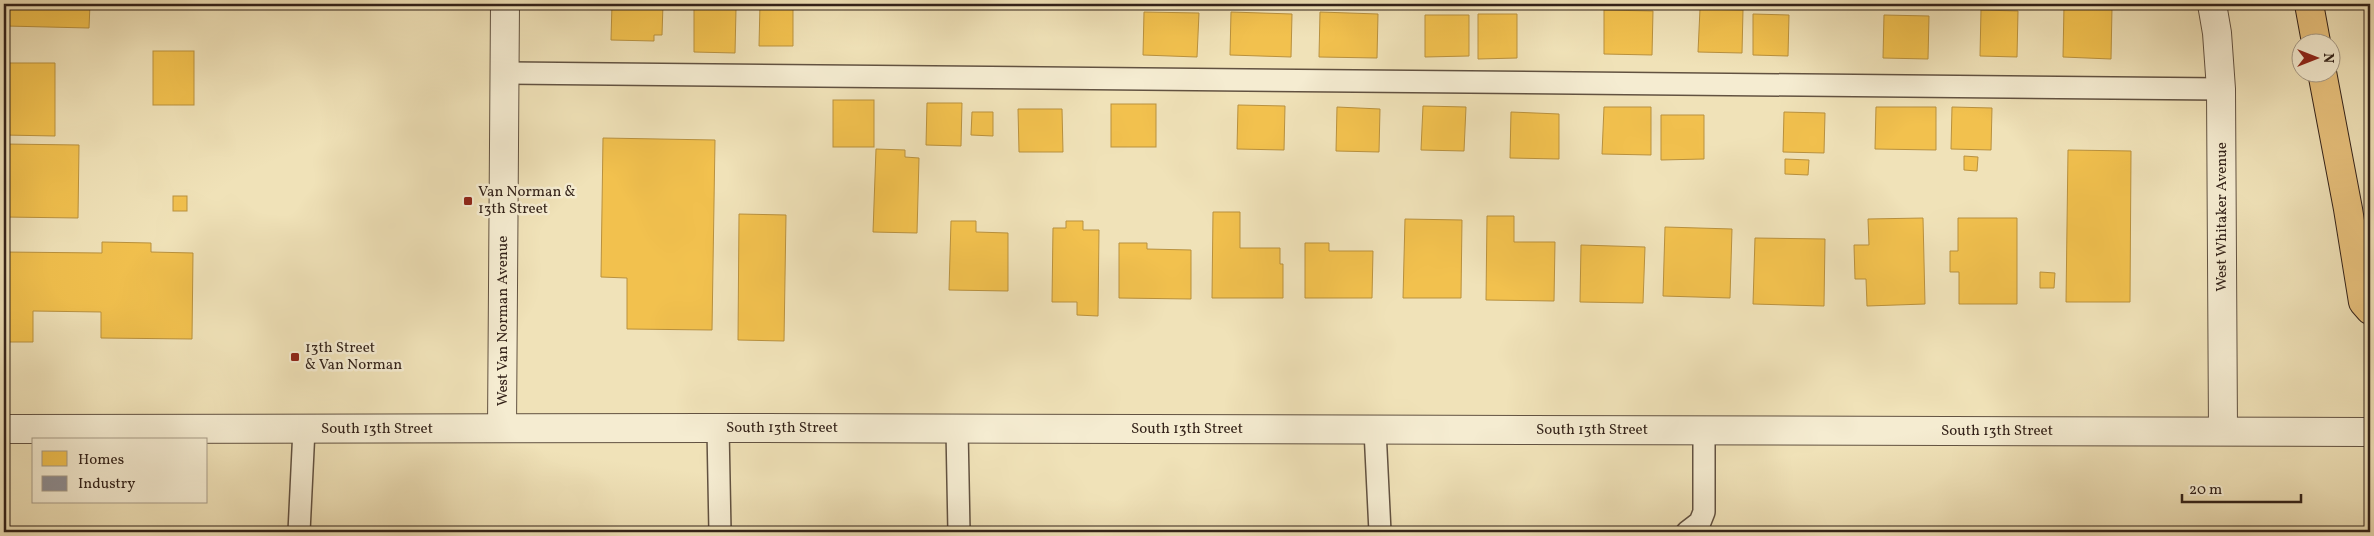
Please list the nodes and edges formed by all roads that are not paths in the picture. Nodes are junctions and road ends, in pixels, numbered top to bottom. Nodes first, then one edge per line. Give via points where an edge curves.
1 (505, 4) edge
2 (2212, 4) edge
3 (2309, 4) edge
4 (2314, 32) edge
5 (505, 73) junction
6 (2324, 82) edge
7 (2221, 89) junction
8 (2370, 310) edge
9 (502, 428) junction
10 (718, 428) junction
11 (4, 429) edge
12 (304, 429) junction
13 (957, 429) junction
14 (1375, 430) junction
15 (1704, 430) junction
16 (2223, 431) junction
17 (2370, 432) edge
18 (1698, 529) edge
19 (299, 532) edge
20 (720, 532) edge
21 (959, 532) edge
22 (1380, 532) edge

1 - 5 street, West Van Norman Avenue
2 - 7 street, West Whitaker Avenue
3 - 4 highway
5 - 7 lane
5 - 9 street, West Van Norman Avenue
6 - 8 highway via 2363,302
7 - 16 street, West Whitaker Avenue
9 - 10 street, South 13th Street
9 - 12 street, South 13th Street
10 - 13 street, South 13th Street
10 - 20 lane
11 - 12 street, South 13th Street
12 - 19 lane
13 - 14 street, South 13th Street
13 - 21 lane
14 - 15 street, South 13th Street
14 - 22 lane
15 - 16 street, South 13th Street
15 - 18 lane via 1704,512
16 - 17 street, South 13th Street

